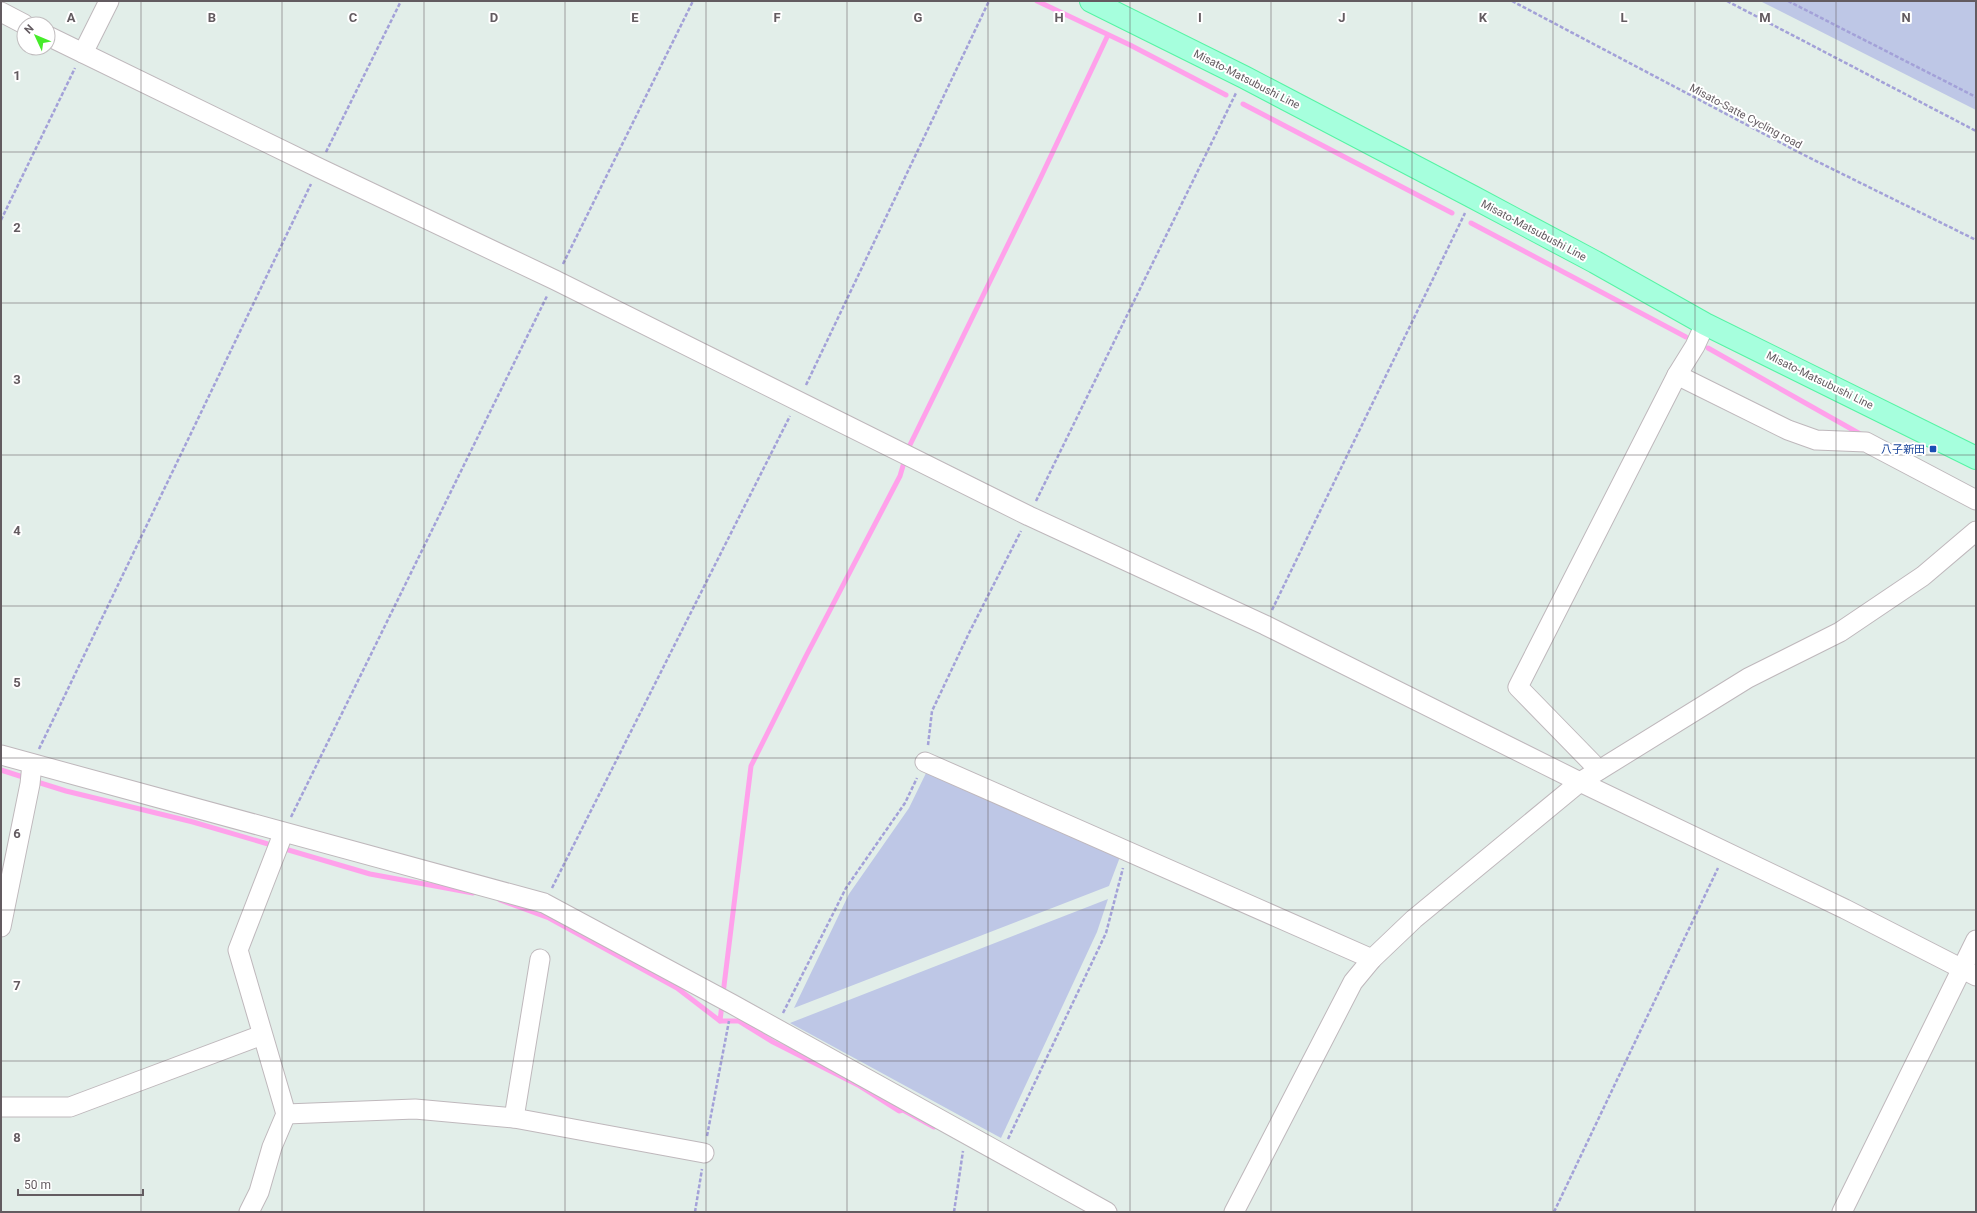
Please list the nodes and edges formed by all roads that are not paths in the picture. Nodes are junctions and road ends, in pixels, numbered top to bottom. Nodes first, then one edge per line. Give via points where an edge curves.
1 (109, 1) edge
2 (1091, 1) edge
3 (1, 12) edge
4 (16, 20) edge
5 (56, 40) edge
6 (83, 53) junction
7 (1705, 324) junction
8 (1677, 375) junction
9 (1976, 458) edge
10 (1976, 500) edge
11 (1976, 531) edge
12 (1, 755) edge
13 (925, 762) road end
14 (32, 764) junction
15 (1599, 770) junction
16 (1580, 782) junction
17 (283, 834) junction
18 (1, 927) edge
19 (1976, 940) edge
20 (540, 959) dead end
21 (1372, 959) junction
22 (1969, 973) edge
23 (262, 1035) junction
24 (1, 1108) edge
25 (286, 1114) junction
26 (514, 1118) junction
27 (704, 1153) road end
28 (249, 1212) edge
29 (1107, 1212) edge
30 (1234, 1212) edge
31 (1842, 1212) edge

1 - 6 street
2 - 7 main road, Misato-Matsubushi Line via 1244,77 1473,197
3 - 4 street
5 - 6 street
6 - 16 street via 555,280 1029,516 1265,625
7 - 8 street
7 - 9 main road, Misato-Matsubushi Line
8 - 10 street via 1788,430 1816,440 1866,442
8 - 15 street via 1518,687
11 - 15 street via 1923,576 1840,632 1748,678
12 - 14 street
13 - 21 street
14 - 17 street
14 - 18 street
15 - 16 street
16 - 21 street via 1414,919
16 - 22 street via 1845,909
17 - 23 street via 238,950
17 - 29 street via 544,903
19 - 22 street
20 - 26 street
21 - 30 street via 1353,982
22 - 31 street
23 - 24 street via 70,1107
23 - 25 street
25 - 26 street via 415,1109
25 - 28 street via 272,1147 259,1192
26 - 27 street

